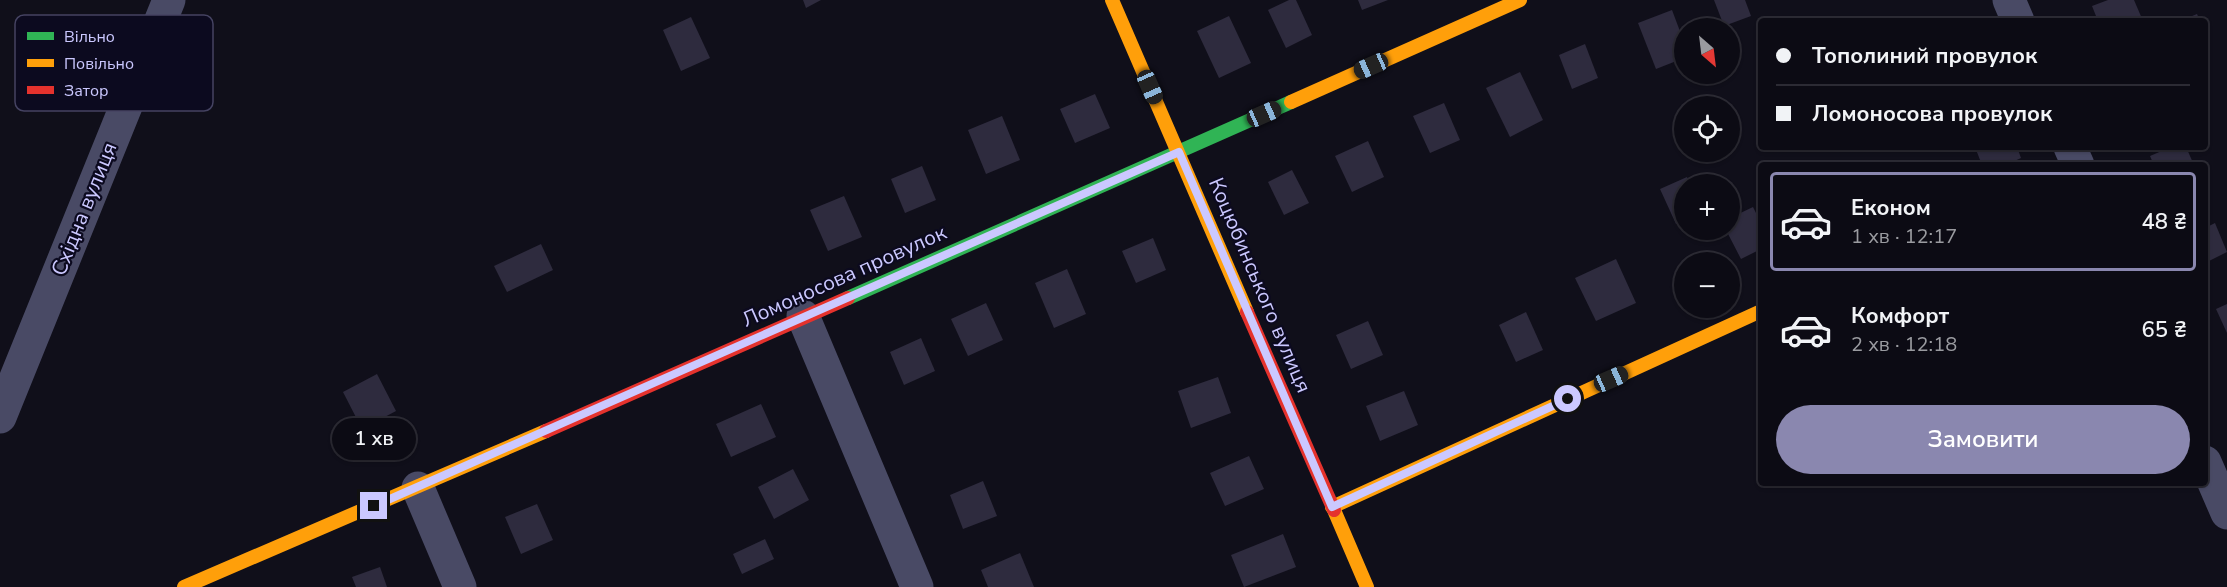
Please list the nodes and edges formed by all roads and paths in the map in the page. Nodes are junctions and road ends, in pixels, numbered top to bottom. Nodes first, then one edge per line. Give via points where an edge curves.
1 (169, 0) edge
2 (1112, 0) edge
3 (1520, 0) edge
4 (2009, 0) edge
5 (163, 15) edge
6 (2017, 18) edge
7 (124, 111) edge
8 (1179, 152) junction
9 (1758, 311) edge
10 (803, 316) junction
11 (0, 417) edge
12 (2208, 469) edge
13 (418, 488) junction
14 (1332, 507) junction
15 (2227, 513) edge
16 (184, 587) edge
17 (460, 587) edge
18 (917, 587) edge
19 (1367, 587) edge

1 - 5 street, Східна вулиця
2 - 8 street, Коцюбинського вулиця
3 - 8 street, Ломоносова провулок
4 - 6 street
7 - 11 street, Східна вулиця
8 - 10 street, Ломоносова провулок
8 - 14 street, Коцюбинського вулиця
9 - 14 street
10 - 13 street, Ломоносова провулок
10 - 18 street
12 - 15 street
13 - 16 street, Ломоносова провулок
13 - 17 street
14 - 19 street, Коцюбинського вулиця

